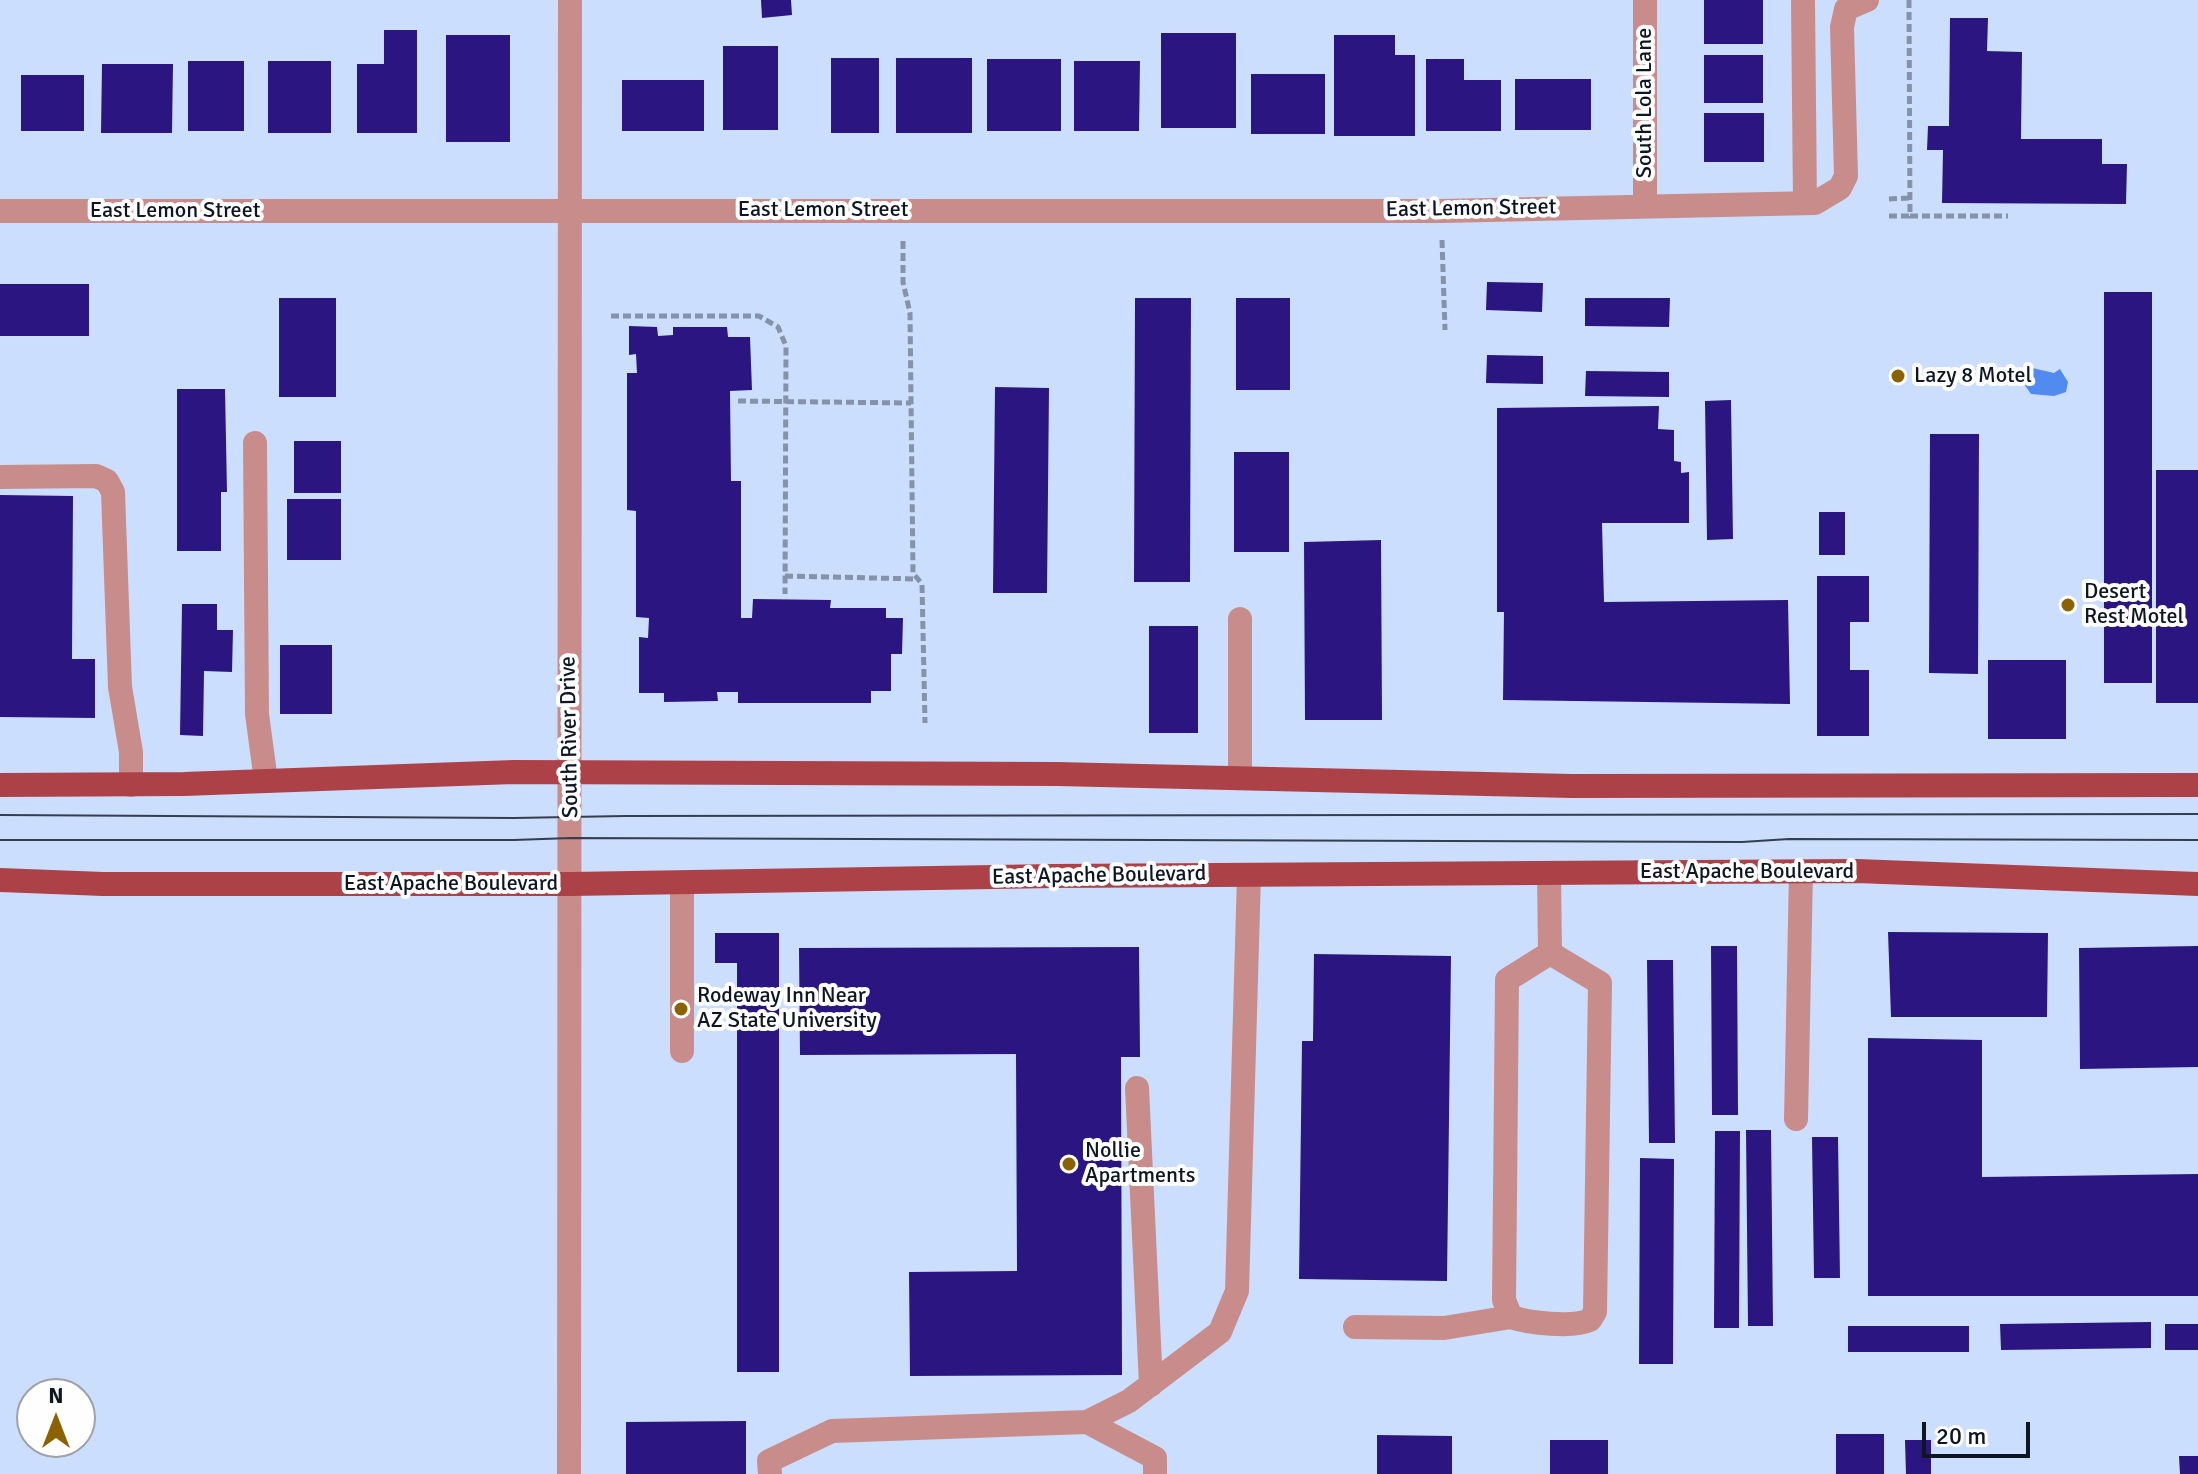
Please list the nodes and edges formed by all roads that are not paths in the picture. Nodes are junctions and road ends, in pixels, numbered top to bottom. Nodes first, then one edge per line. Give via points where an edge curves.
1 (570, 0) edge
2 (1645, 0) edge
3 (1803, 0) edge
4 (1867, 0) edge
5 (1805, 203) junction
6 (1645, 205) junction
7 (569, 210) junction
8 (0, 211) edge
9 (255, 443) dead end
10 (0, 477) edge
11 (1240, 619) dead end
12 (569, 772) junction
13 (1240, 778) junction
14 (266, 781) junction
15 (0, 785) edge
16 (131, 785) junction
17 (2198, 785) edge
18 (1801, 871) junction
19 (1549, 873) junction
20 (1249, 875) junction
21 (0, 880) edge
22 (682, 883) junction
23 (571, 884) junction
24 (2198, 884) edge
25 (1550, 953) junction
26 (682, 1051) dead end
27 (1137, 1088) dead end
28 (1796, 1119) dead end
29 (1511, 1317) junction
30 (1355, 1327) dead end
31 (1151, 1385) junction
32 (1087, 1422) junction
33 (569, 1474) edge
34 (770, 1474) edge
35 (1155, 1474) edge

1 - 7 street, South River Drive
2 - 6 street, South Lola Lane
3 - 5 street
4 - 5 street via 1846,9 1842,27 1846,176 1826,199
5 - 6 street, East Lemon Street
6 - 7 street, East Lemon Street via 1442,211
7 - 8 street, East Lemon Street
7 - 12 street, South River Drive
9 - 14 street via 257,714
10 - 16 street via 96,476 113,492 120,687
11 - 13 street
12 - 13 main road
12 - 14 main road
12 - 23 street, South River Drive
13 - 17 main road via 1572,786
14 - 16 main road
15 - 16 main road
18 - 19 main road, East Apache Boulevard
18 - 24 main road, East Apache Boulevard
18 - 28 street
19 - 20 main road, East Apache Boulevard
19 - 25 street
20 - 22 main road, East Apache Boulevard
20 - 31 street via 1237,1291 1220,1332
21 - 23 main road, East Apache Boulevard
22 - 23 main road, East Apache Boulevard
22 - 26 street
23 - 33 street, South River Drive
25 - 29 street via 1507,980 1504,1300
25 - 29 street via 1600,983 1595,1312 1590,1320 1574,1324
27 - 31 street
29 - 30 street via 1444,1328
31 - 32 street
32 - 34 street via 832,1431 769,1461
32 - 35 street via 1155,1458

